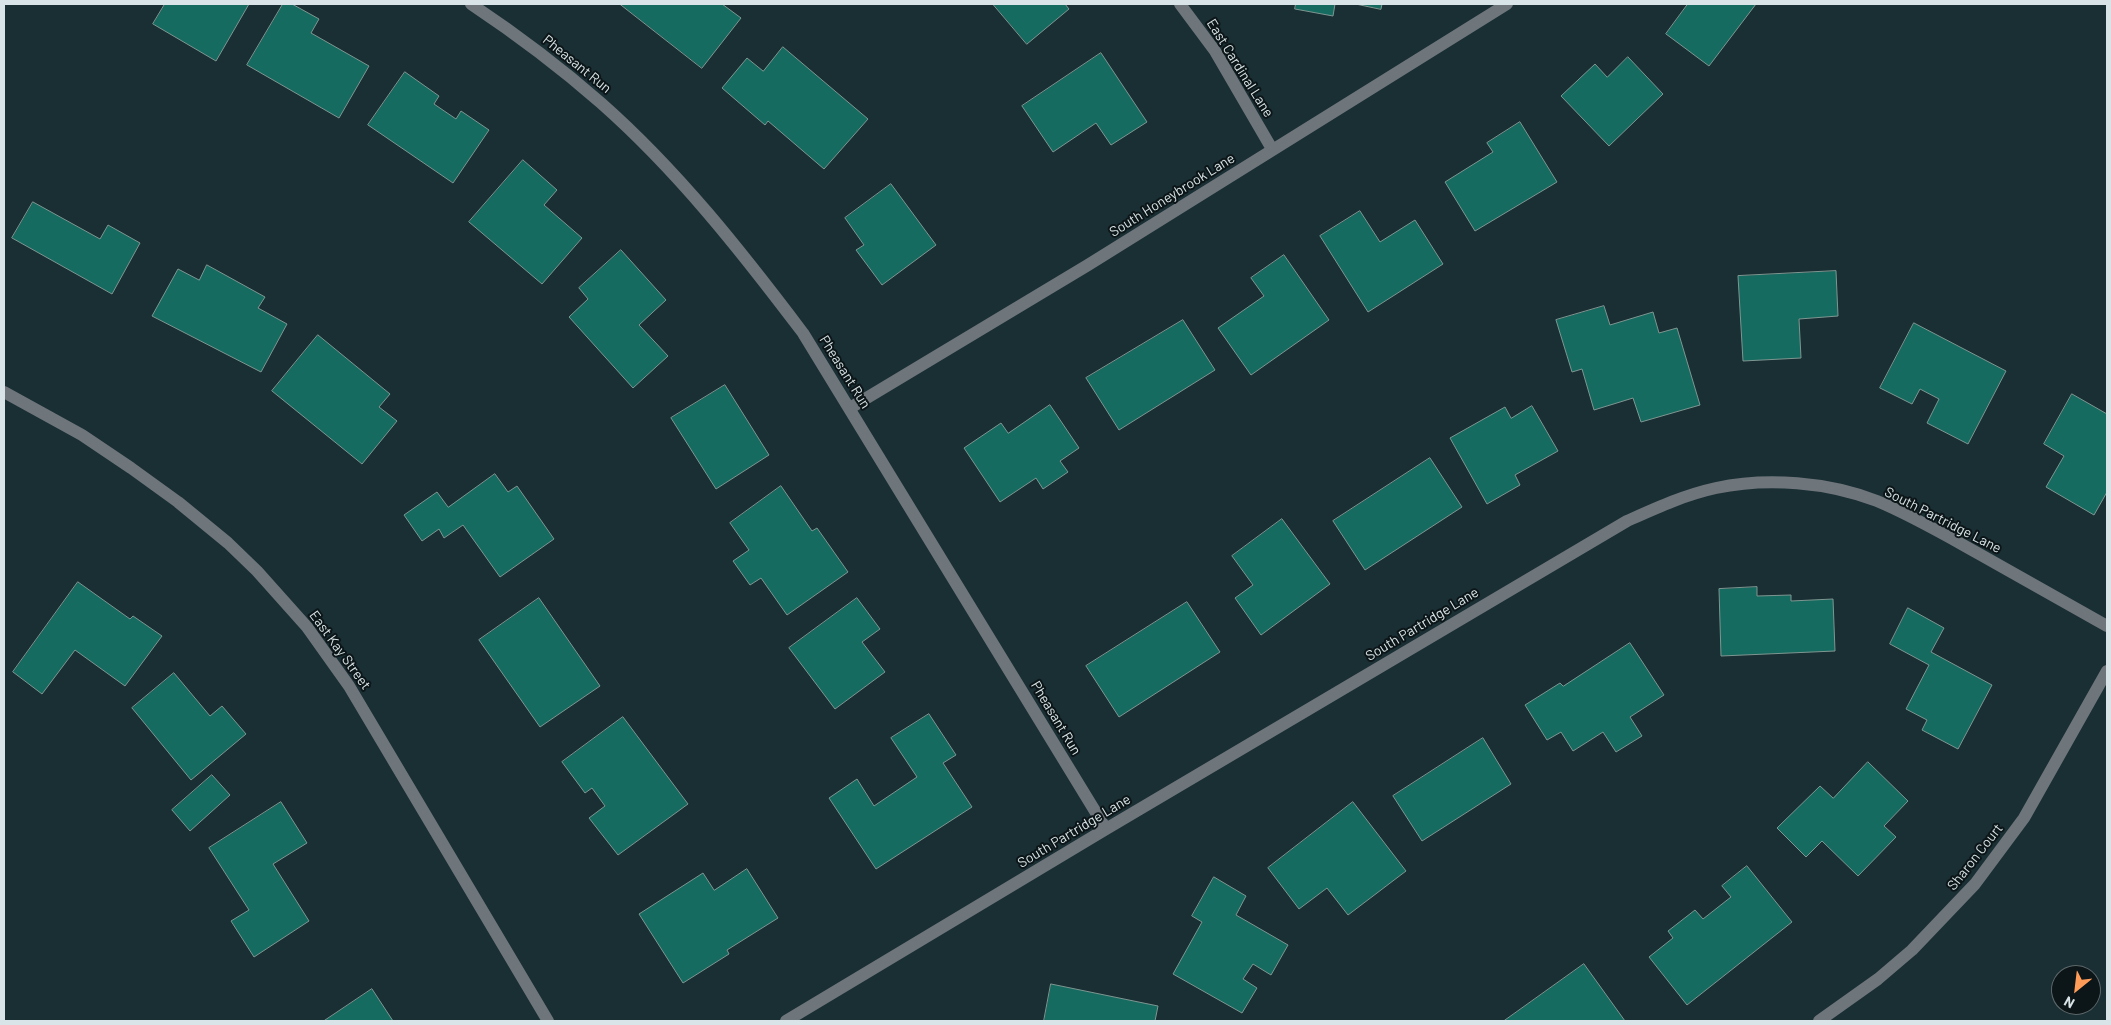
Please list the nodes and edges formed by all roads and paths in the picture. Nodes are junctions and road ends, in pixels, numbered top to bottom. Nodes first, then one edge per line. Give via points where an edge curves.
1 (471, 4) edge
2 (1180, 4) edge
3 (1507, 4) edge
4 (1272, 150) junction
5 (4, 392) edge
6 (850, 408) junction
7 (2107, 626) edge
8 (2107, 671) edge
9 (1106, 829) junction
10 (548, 1021) edge
11 (786, 1021) edge
12 (1819, 1021) edge

1 - 6 street, Pheasant Run via 523,39 601,103 680,181 764,280 804,333
2 - 4 street, East Cardinal Lane via 1215,51
3 - 4 street, South Honeybrook Lane
4 - 6 street, South Honeybrook Lane
5 - 10 street, East Kay Street via 82,436 178,502 257,570 307,627 350,686
6 - 9 street, Pheasant Run
7 - 9 street, South Partridge Lane via 1916,519 1876,501 1837,490 1797,484 1756,483 1717,488 1671,501 1627,521
8 - 12 street, Sharon Court via 2024,818 1976,884 1912,950
9 - 11 street, South Partridge Lane

